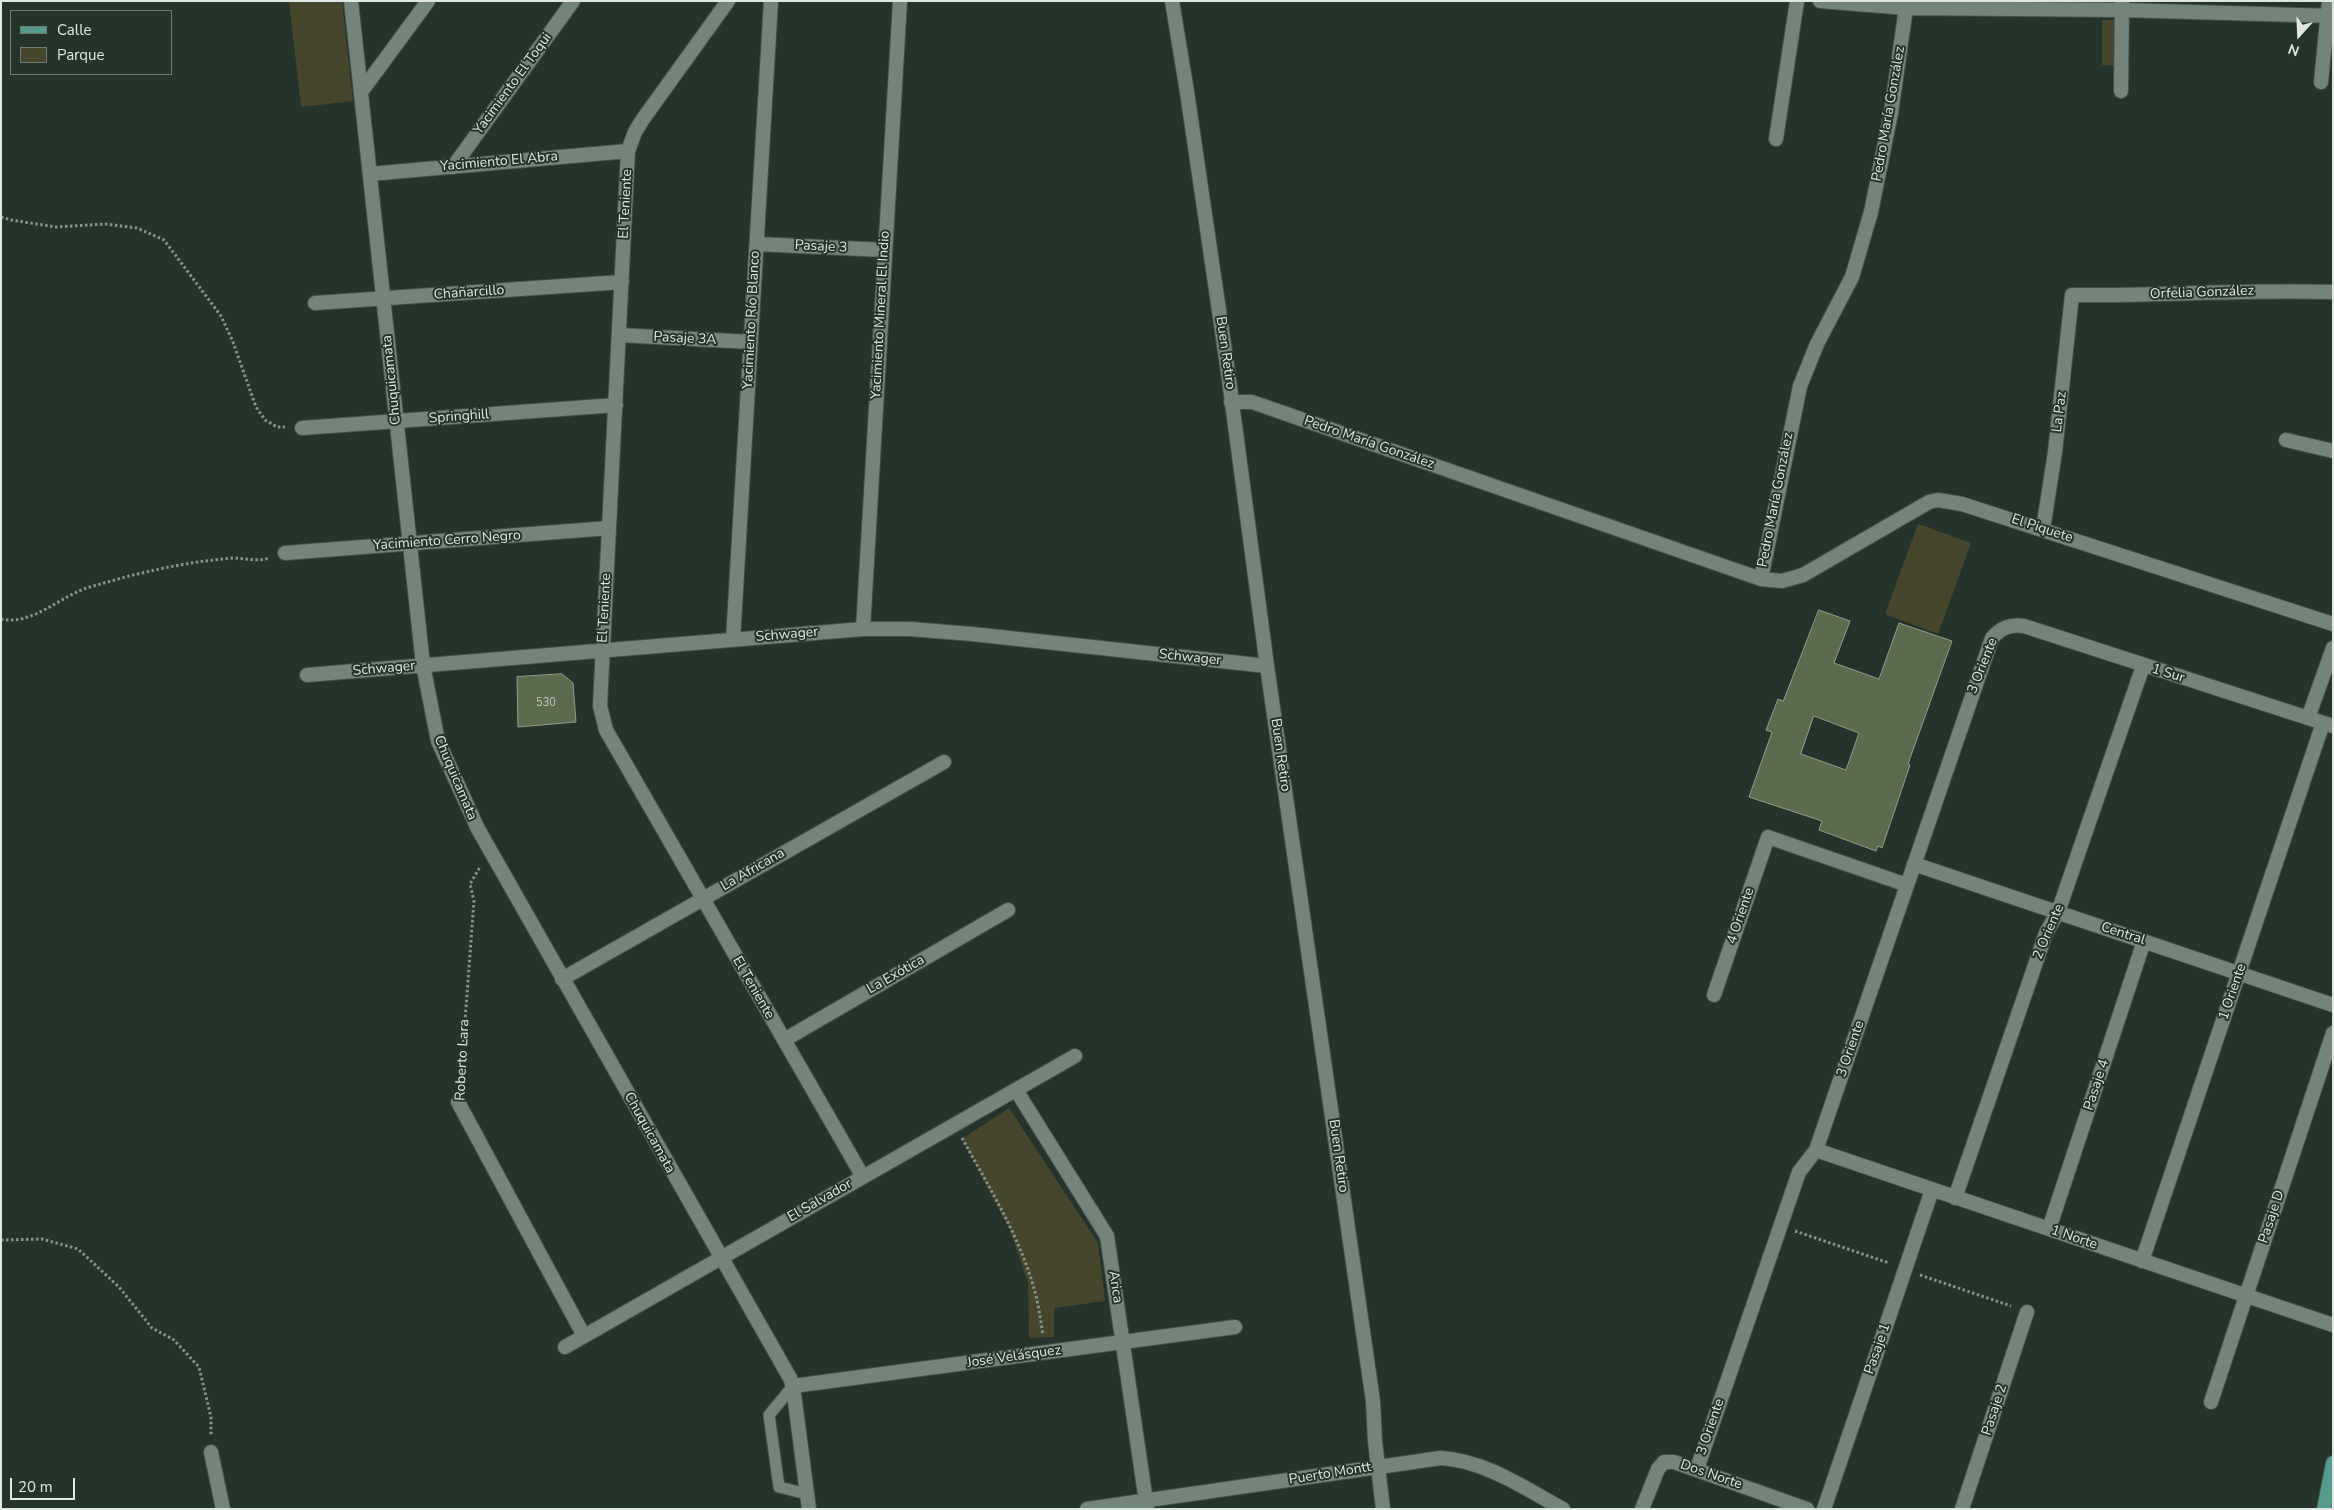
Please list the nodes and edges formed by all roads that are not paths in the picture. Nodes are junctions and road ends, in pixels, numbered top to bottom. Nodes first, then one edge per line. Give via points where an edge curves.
1 (351, 1) edge
2 (428, 1) edge
3 (573, 1) edge
4 (728, 1) edge
5 (771, 1) edge
6 (900, 1) edge
7 (1172, 1) edge
8 (1797, 1) edge
9 (1820, 1) edge
10 (2329, 1) edge
11 (1907, 5) edge
12 (2122, 6) edge
13 (2331, 16) edge
14 (2321, 82) dead end
15 (2121, 91) dead end
16 (361, 92) junction
17 (1776, 139) dead end
18 (628, 151) junction
19 (453, 166) junction
20 (370, 174) junction
21 (757, 244) junction
22 (885, 250) junction
23 (622, 282) junction
24 (2333, 292) edge
25 (2072, 295) joint
26 (383, 299) junction
27 (316, 304) dead end
28 (619, 335) junction
29 (751, 342) junction
30 (1231, 402) junction
31 (616, 405) junction
32 (397, 421) junction
33 (302, 428) road end
34 (2286, 440) dead end
35 (2333, 451) edge
36 (609, 528) junction
37 (2043, 529) junction
38 (410, 544) junction
39 (285, 553) road end
40 (1761, 579) junction
41 (2333, 624) edge
42 (863, 628) junction
43 (2003, 628) joint
44 (733, 640) junction
45 (2333, 648) edge
46 (603, 650) junction
47 (423, 665) junction
48 (1267, 666) junction
49 (2143, 666) junction
50 (307, 675) dead end
51 (2308, 718) junction
52 (2328, 725) edge
53 (944, 762) dead end
54 (1914, 864) junction
55 (1907, 885) junction
56 (702, 899) junction
57 (1008, 910) dead end
58 (2058, 912) junction
59 (2144, 941) junction
60 (2239, 973) junction
61 (562, 979) junction
62 (1714, 995) dead end
63 (2333, 1004) edge
64 (2333, 1033) edge
65 (784, 1040) junction
66 (1075, 1056) dead end
67 (1016, 1090) junction
68 (458, 1102) road end
69 (1816, 1150) junction
70 (863, 1177) junction
71 (1932, 1190) junction
72 (1955, 1198) junction
73 (2049, 1229) junction
74 (720, 1259) junction
75 (2142, 1261) junction
76 (2246, 1296) junction
77 (2027, 1312) dead end
78 (2333, 1325) edge
79 (1235, 1327) dead end
80 (584, 1336) junction
81 (1124, 1342) junction
82 (565, 1347) dead end
83 (793, 1386) junction
84 (2211, 1402) dead end
85 (210, 1452) road end
86 (2333, 1463) edge
87 (1377, 1466) junction
88 (1697, 1469) junction
89 (2331, 1485) edge
90 (807, 1494) junction
91 (1146, 1505) edge
92 (223, 1509) edge
93 (809, 1509) edge
94 (1087, 1509) edge
95 (1383, 1509) edge
96 (1563, 1509) edge
97 (1642, 1509) edge
98 (1807, 1509) edge
99 (1824, 1509) edge
100 (1962, 1509) edge
101 (2324, 1509) edge

1 - 16 street, Chuquicamata
2 - 16 street
3 - 19 street, Yacimiento El Toqui
4 - 18 street, El Teniente via 643,119
5 - 21 street, Yacimiento Río Blanco
6 - 22 street, Yacimiento Mineral El Indio
7 - 30 street, Buen Retiro
8 - 17 street
9 - 11 street
10 - 13 street
11 - 12 street
11 - 40 street, Pedro María González via 1891,113 1870,212 1852,277 1800,386
12 - 13 street
12 - 15 street
13 - 14 street
16 - 20 street, Chuquicamata
18 - 19 street, Yacimiento El Abra
18 - 23 street, El Teniente
19 - 20 street, Yacimiento El Abra
20 - 26 street, Chuquicamata
21 - 22 street, Pasaje 3
21 - 29 street, Yacimiento Río Blanco
22 - 42 street, Yacimiento Mineral El Indio
23 - 26 street, Chañarcillo
23 - 28 street, El Teniente
24 - 25 street, Orfelia González via 2273,290 2133,296
25 - 37 street, La Paz via 2062,403
26 - 27 street, Chañarcillo
26 - 32 street, Chuquicamata
28 - 29 street, Pasaje 3A
28 - 31 street, El Teniente
29 - 44 street, Yacimiento Río Blanco
30 - 40 street, Pedro María González via 1252,402
30 - 48 street, Buen Retiro
31 - 32 street, Springhill
31 - 36 street, El Teniente
32 - 33 street, Springhill
32 - 38 street, Chuquicamata
34 - 35 street
36 - 38 street, Yacimiento Cerro Negro
36 - 46 street, El Teniente
37 - 40 street, El Piquete via 1962,504 1938,500 1803,576 1782,581
37 - 41 street, El Piquete
38 - 39 street, Yacimiento Cerro Negro
38 - 47 street, Chuquicamata
42 - 44 street, Schwager
42 - 48 street, Schwager via 972,634
43 - 49 street, 1 Sur via 2024,626
43 - 54 street, 3 Oriente via 1988,645
44 - 46 street, Schwager
45 - 51 street
46 - 47 street, Schwager
46 - 56 street, El Teniente via 600,706 606,730
47 - 50 street, Schwager
47 - 61 street, Chuquicamata via 438,741 469,812
48 - 87 street, Buen Retiro via 1373,1400
49 - 51 street, 1 Sur
49 - 58 street, 2 Oriente
51 - 52 street, 1 Sur
52 - 60 street, 1 Oriente
53 - 56 street, La Africana
54 - 55 street, 3 Oriente
54 - 58 street, Central
55 - 62 street, 4 Oriente via 1768,837
55 - 69 street, 3 Oriente
56 - 61 street, La Africana
56 - 65 street, El Teniente
57 - 65 street, La Exótica
58 - 59 street, Central
58 - 72 street, 2 Oriente via 2046,933
59 - 60 street, Central
59 - 73 street, Pasaje 4
60 - 63 street, Central
60 - 75 street, 1 Oriente
61 - 74 street, Chuquicamata
64 - 76 street, Pasaje D
65 - 70 street, El Teniente
66 - 67 street, El Salvador
67 - 70 street, El Salvador
67 - 81 street, Arica via 1107,1236
68 - 80 street, Roberto Lara
69 - 71 street, 1 Norte
69 - 88 street, 3 Oriente via 1799,1172
70 - 74 street, El Salvador
71 - 72 street, 1 Norte
71 - 99 street, Pasaje 1
72 - 73 street, 1 Norte
73 - 75 street, 1 Norte
74 - 80 street, El Salvador
74 - 83 street, Chuquicamata
75 - 76 street, 1 Norte
76 - 78 street, 1 Norte
76 - 84 street, Pasaje D
77 - 100 street, Pasaje 2
79 - 81 street, José Velásquez
80 - 82 street, El Salvador
81 - 83 street, José Velásquez
81 - 91 street, Arica
83 - 90 street
83 - 90 lane via 769,1416 779,1487
85 - 92 street
86 - 89 main road
87 - 91 street, Puerto Montt
87 - 95 street, Buen Retiro
87 - 96 street, Puerto Montt via 1426,1459 1455,1459 1499,1474
88 - 97 street, Dos Norte via 1664,1462
88 - 98 street, Dos Norte
89 - 101 main road
90 - 93 street
91 - 94 street, Puerto Montt

